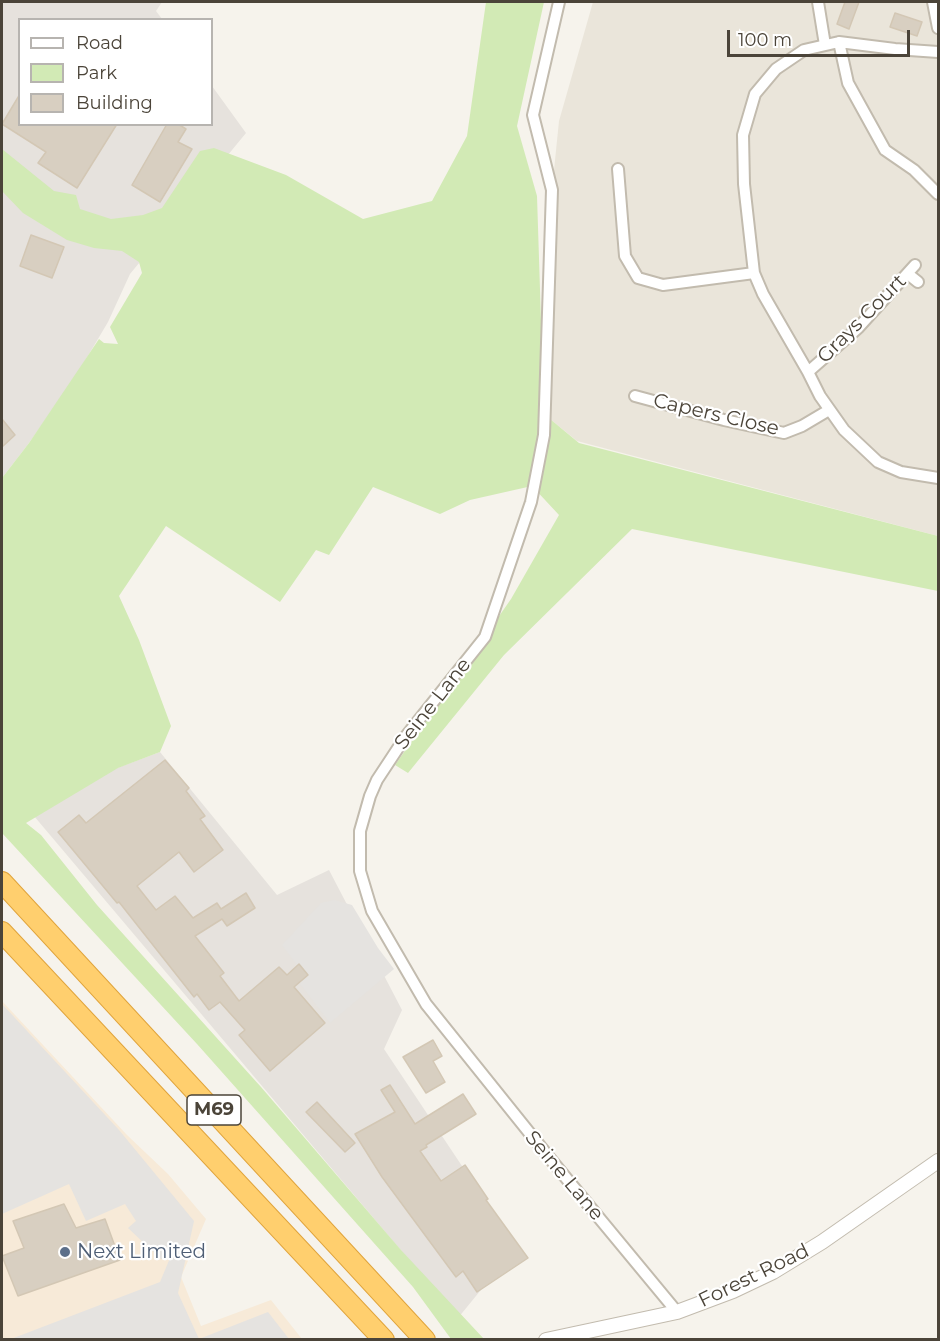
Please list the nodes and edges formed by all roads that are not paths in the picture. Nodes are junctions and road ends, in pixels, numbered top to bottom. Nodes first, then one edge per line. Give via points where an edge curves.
1 (559, 2) edge
2 (818, 2) edge
3 (933, 2) edge
4 (939, 28) edge
5 (839, 42) junction
6 (825, 45) junction
7 (939, 51) edge
8 (618, 169) dead end
9 (939, 194) edge
10 (754, 273) junction
11 (918, 282) dead end
12 (808, 372) junction
13 (635, 396) dead end
14 (829, 410) junction
15 (939, 478) edge
16 (2, 882) edge
17 (2, 932) edge
18 (939, 1161) edge
19 (677, 1312) junction
20 (384, 1340) edge
21 (425, 1340) edge
22 (546, 1340) edge

1 - 19 street, Seine Lane via 533,115 552,190 542,444 536,482 485,637 406,736 369,796 360,831 360,871 372,911 426,1004
2 - 6 street
3 - 4 street
5 - 6 street
5 - 7 street
5 - 9 street via 848,83 885,150
6 - 10 street via 804,50 776,69 754,94 743,135
8 - 10 street via 625,256 638,278 663,285
10 - 12 street
11 - 12 street, Grays Court via 911,269 858,328
12 - 14 street
13 - 14 street, Capers Close via 784,433
14 - 15 street via 878,462 901,472
16 - 21 highway, M69
17 - 20 highway, M69
18 - 19 street, Forest Road via 773,1272
19 - 22 street, Forest Road

